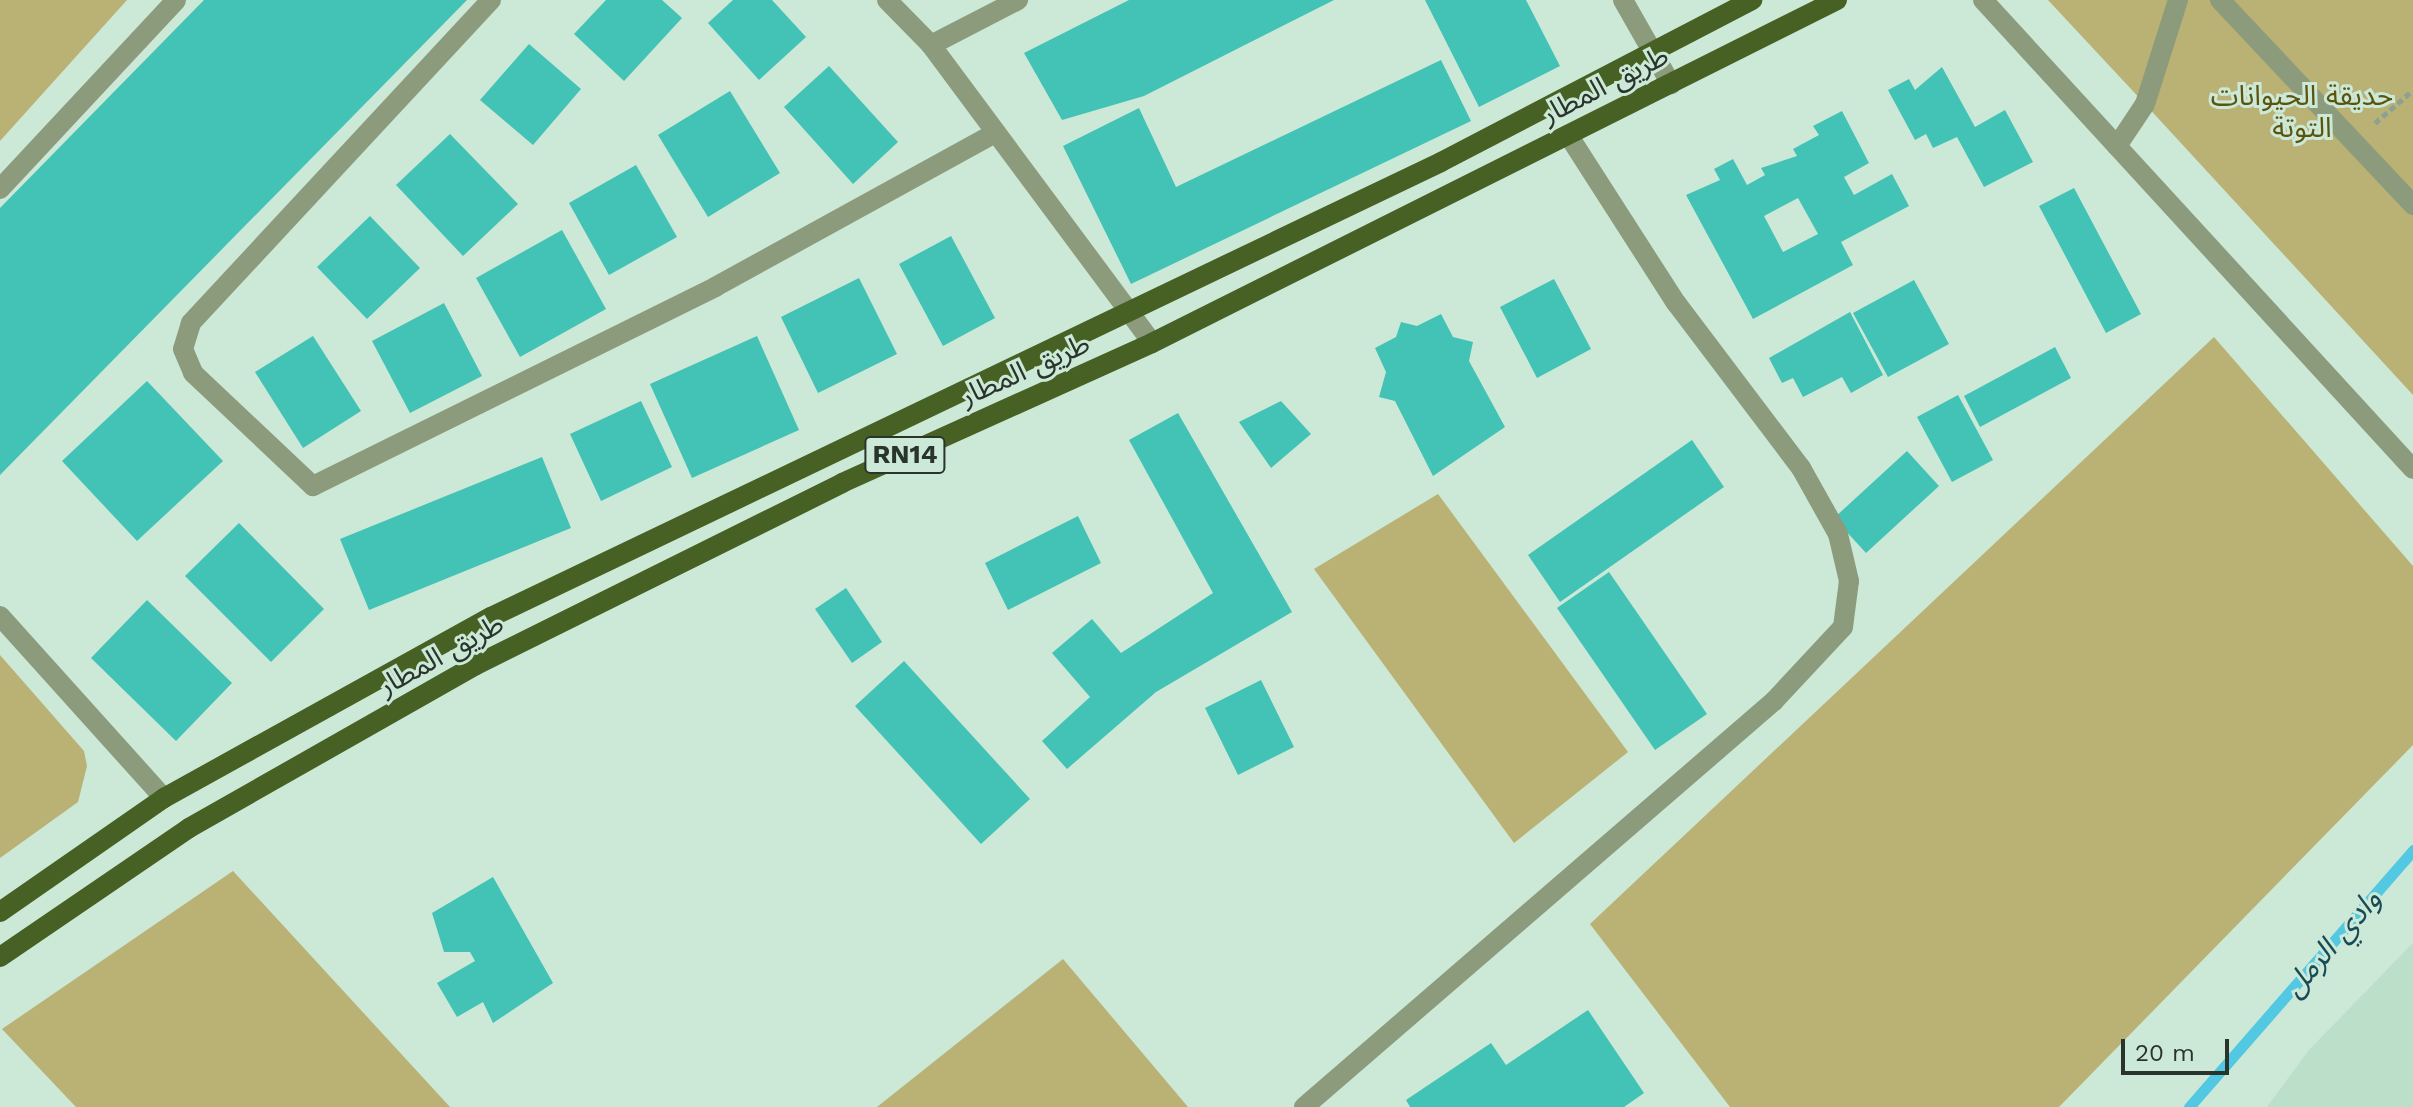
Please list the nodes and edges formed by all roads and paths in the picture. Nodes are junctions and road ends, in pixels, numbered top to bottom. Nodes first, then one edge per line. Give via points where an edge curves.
1 (176, 0) edge
2 (491, 0) edge
3 (887, 0) edge
4 (1018, 0) edge
5 (1623, 0) edge
6 (1752, 0) edge
7 (1837, 0) edge
8 (1983, 0) edge
9 (2178, 0) edge
10 (2220, 0) edge
11 (931, 45) junction
12 (1652, 52) junction
13 (1671, 84) junction
14 (2413, 90) edge
15 (992, 135) junction
16 (1568, 135) junction
17 (2353, 141) junction
18 (2117, 146) junction
19 (0, 189) edge
20 (2413, 205) edge
21 (1130, 313) junction
22 (1152, 343) junction
23 (2413, 469) edge
24 (0, 616) edge
25 (164, 798) junction
26 (0, 912) edge
27 (0, 957) edge
28 (1304, 1107) edge

1 - 19 street
2 - 15 street via 191,323 183,349 193,373 313,486 715,287
3 - 11 street
4 - 11 street
5 - 12 street
6 - 12 main road, طريق المطار / RN14
7 - 13 main road, طريق المطار / RN14
8 - 18 street
9 - 18 street via 2145,104
10 - 17 street
11 - 15 street
12 - 13 street
12 - 21 main road, طريق المطار / RN14
13 - 16 main road, طريق المطار / RN14
14 - 17 path
15 - 21 street
16 - 22 main road, طريق المطار / RN14
16 - 28 street via 1676,303 1801,468 1838,534 1849,581 1843,627 1774,701
17 - 20 street
18 - 23 street
21 - 22 street
21 - 25 main road, طريق المطار / RN14 via 491,617
22 - 27 main road, طريق المطار / RN14 via 842,483 476,665 189,828
24 - 25 street
25 - 26 main road, طريق المطار / RN14

